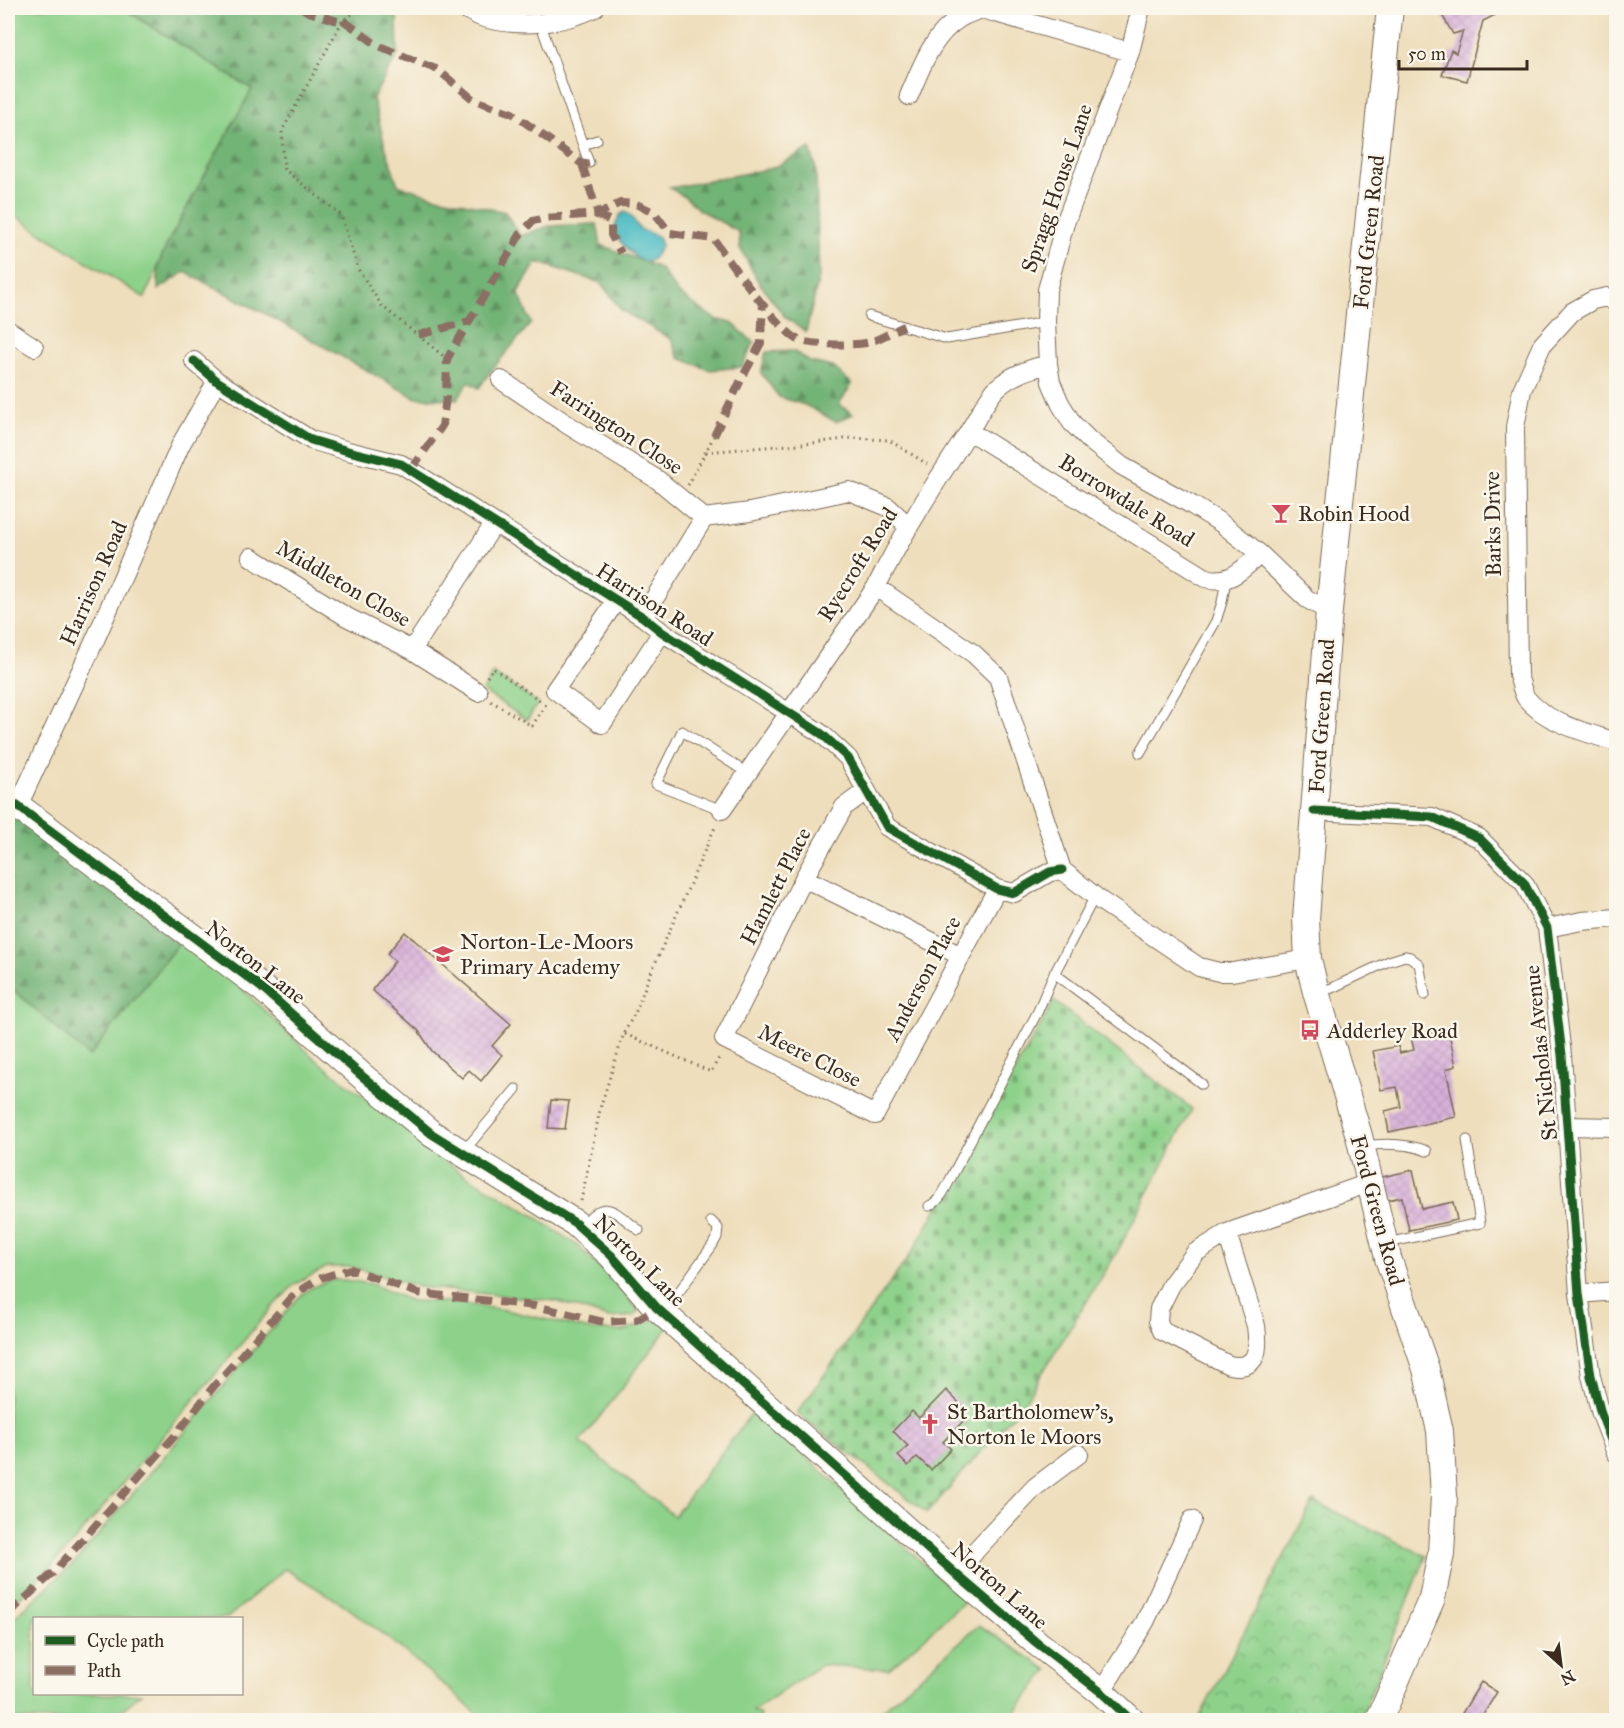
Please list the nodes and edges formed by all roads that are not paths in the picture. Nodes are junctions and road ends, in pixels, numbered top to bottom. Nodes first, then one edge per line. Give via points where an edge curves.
1 (463, 8) edge
2 (595, 8) edge
3 (1142, 8) edge
4 (1390, 8) edge
5 (565, 13) edge
6 (540, 22) junction
7 (1130, 52) junction
8 (909, 96) dead end
9 (597, 140) dead end
10 (583, 145) junction
11 (589, 163) dead end
12 (1617, 303) edge
13 (869, 316) dead end
14 (1046, 322) junction
15 (8, 330) edge
16 (34, 347) dead end
17 (194, 361) dead end
18 (1048, 364) junction
19 (501, 380) dead end
20 (217, 381) junction
21 (969, 430) junction
22 (704, 518) junction
23 (494, 524) junction
24 (907, 529) junction
25 (1260, 554) junction
26 (251, 557) dead end
27 (1226, 579) junction
28 (876, 587) junction
29 (616, 601) junction
30 (1329, 611) junction
31 (643, 617) junction
32 (662, 632) junction
33 (412, 650) junction
34 (478, 692) road end
35 (788, 713) junction
36 (1617, 742) edge
37 (1140, 753) dead end
38 (747, 772) junction
39 (866, 791) junction
40 (13, 802) edge
41 (722, 810) joint
42 (1314, 811) junction
43 (1062, 870) junction
44 (804, 878) junction
45 (997, 889) junction
46 (1095, 896) junction
47 (1617, 918) edge
48 (1546, 928) junction
49 (960, 956) junction
50 (1308, 959) junction
51 (1054, 973) junction
52 (1316, 992) junction
53 (1425, 995) dead end
54 (738, 1013) joint
55 (1202, 1084) dead end
56 (516, 1089) dead end
57 (888, 1090) joint
58 (1567, 1126) junction
59 (1617, 1127) edge
60 (1467, 1140) dead end
61 (1362, 1146) junction
62 (1427, 1151) dead end
63 (463, 1153) junction
64 (1370, 1183) junction
65 (929, 1206) dead end
66 (711, 1221) dead end
67 (578, 1226) junction
68 (639, 1230) dead end
69 (1227, 1233) junction
70 (1385, 1243) junction
71 (1617, 1291) edge
72 (1579, 1294) junction
73 (663, 1313) junction
74 (1617, 1453) edge
75 (1079, 1454) dead end
76 (1192, 1520) dead end
77 (957, 1575) junction
78 (1101, 1692) junction
79 (1131, 1720) edge
80 (1379, 1720) edge

1 - 6 street via 482,18 509,23
2 - 5 street via 579,15
3 - 7 street, Spragg House Lane
4 - 30 main road, Ford Green Road
5 - 6 street via 554,22
6 - 10 lane
7 - 8 street via 982,9 960,17 942,33
7 - 14 street, Spragg House Lane via 1065,223 1047,290
9 - 10 lane
10 - 11 lane
12 - 36 street, Barks Drive via 1607,297 1593,300 1572,312 1542,345 1522,390 1515,427 1518,675 1525,697 1544,714
13 - 14 lane via 947,339
14 - 18 street, Spragg House Lane
15 - 16 street
17 - 20 street, Harrison Road
18 - 21 street, Ryecroft Road via 1022,372 996,389
18 - 25 street, Spragg House Lane via 1060,403 1089,440 1122,466 1221,523
19 - 22 street, Farrington Close via 658,480
20 - 23 street, Harrison Road via 311,440 401,464
20 - 40 street, Harrison Road via 181,444 94,640
21 - 24 street, Ryecroft Road
21 - 27 street, Borrowdale Road via 1206,578
22 - 24 street via 849,491 888,507
22 - 31 street
23 - 29 street, Harrison Road
23 - 33 street
24 - 28 street, Ryecroft Road
25 - 27 street
25 - 30 street, Spragg House Lane via 1307,599
26 - 33 street, Middleton Close via 345,616
27 - 37 lane via 1216,621
28 - 35 street, Ryecroft Road
28 - 43 street via 974,654 998,677
29 - 31 street, Harrison Road
29 - 32 street via 550,697 602,724
30 - 42 main road, Ford Green Road
31 - 32 street, Harrison Road
32 - 35 street, Harrison Road
33 - 34 street, Middleton Close
35 - 38 street, Ryecroft Road
35 - 39 street, Harrison Road via 822,734 848,758
38 - 41 street, Ryecroft Road
38 - 41 lane via 682,731 656,784
39 - 44 street, Hamlett Place via 844,807
39 - 45 street, Harrison Road via 887,827
40 - 63 main road, Norton Lane via 262,988 414,1120
42 - 48 street, St Nicholas Avenue via 1432,818 1479,838 1524,883
42 - 50 main road, Ford Green Road via 1306,919
43 - 45 street via 1050,872 1014,893
43 - 46 street
44 - 49 street
44 - 54 street, Hamlett Place
45 - 49 street, Anderson Place
46 - 50 street via 1199,967 1232,972
46 - 51 lane
47 - 48 street
48 - 58 street, St Nicholas Avenue
49 - 57 street, Anderson Place
50 - 52 main road, Ford Green Road
51 - 55 lane
51 - 65 lane via 952,1176 940,1197
52 - 53 lane via 1405,956 1419,964
52 - 61 main road, Ford Green Road
54 - 57 street, Meere Close via 724,1039 875,1115
56 - 63 lane
58 - 59 street
58 - 72 street, St Nicholas Avenue
60 - 70 lane via 1480,1223
61 - 62 lane via 1412,1145
61 - 64 main road, Ford Green Road
63 - 67 main road, Norton Lane
64 - 69 street
64 - 70 main road, Ford Green Road
66 - 73 lane via 718,1228 717,1237
67 - 68 lane via 598,1209 612,1210
67 - 73 main road, Norton Lane via 611,1255
69 - 69 street via 1258,1341 1256,1355 1249,1364 1239,1367 1162,1331 1158,1321 1159,1309 1171,1285 1195,1253
70 - 80 main road, Ford Green Road via 1426,1370 1440,1431 1444,1496 1441,1554 1432,1598
71 - 72 street
72 - 74 street, St Nicholas Avenue via 1600,1414
73 - 77 main road, Norton Lane
75 - 77 street via 1035,1487
76 - 78 street via 1144,1622
77 - 78 main road, Norton Lane
78 - 79 main road, Norton Lane

